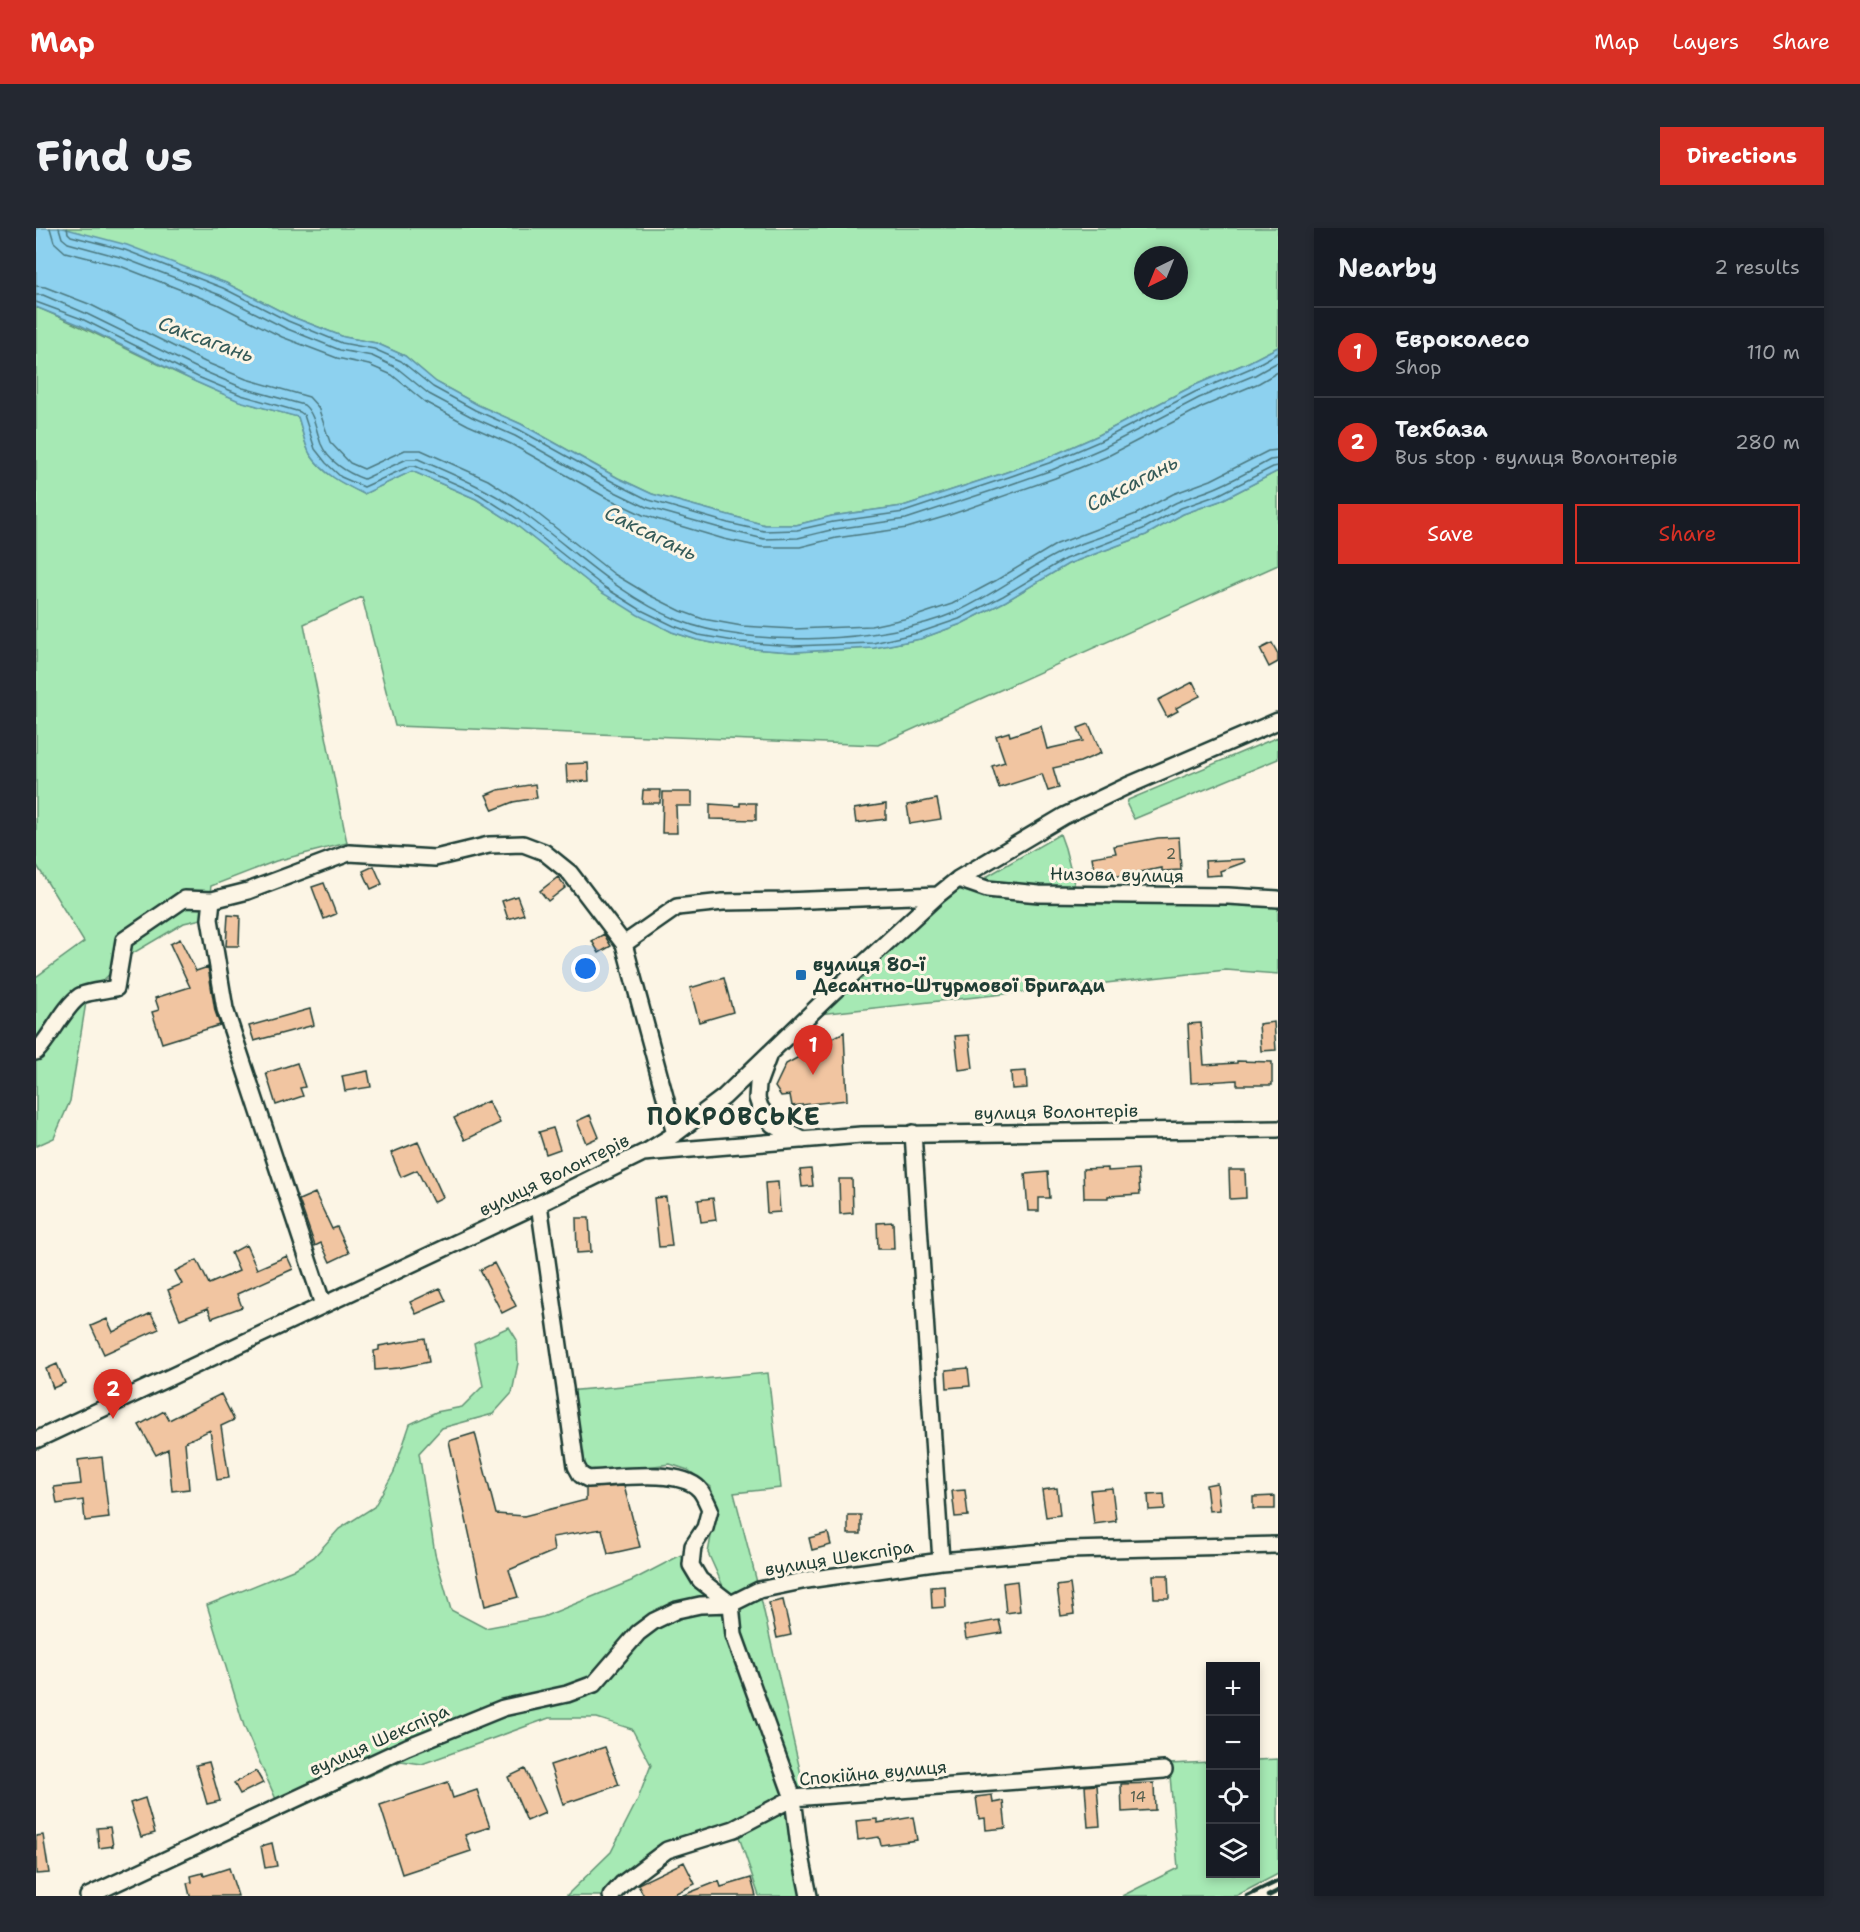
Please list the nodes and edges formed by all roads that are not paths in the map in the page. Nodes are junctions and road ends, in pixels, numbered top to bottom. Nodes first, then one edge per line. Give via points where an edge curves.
1 (1278, 721) edge
2 (958, 879) junction
3 (938, 895) junction
4 (1278, 899) edge
5 (212, 900) junction
6 (624, 944) junction
7 (771, 1050) junction
8 (36, 1052) edge
9 (1278, 1129) edge
10 (914, 1133) junction
11 (675, 1134) junction
12 (802, 1140) junction
13 (643, 1153) junction
14 (539, 1204) junction
15 (323, 1305) junction
16 (36, 1440) edge
17 (1278, 1545) edge
18 (940, 1562) junction
19 (731, 1604) junction
20 (1164, 1770) dead end
21 (793, 1798) junction
22 (88, 1896) edge
23 (611, 1896) edge
24 (809, 1896) edge

1 - 2 street via 1064,816
2 - 3 street
2 - 4 street, Низова вулиця via 987,889 1039,894
3 - 6 street via 676,907
3 - 7 street
5 - 6 street via 248,891 349,853 435,858 489,845 523,844 544,852 570,873
5 - 8 street via 184,899 124,940 116,988 80,996
5 - 15 street via 210,919 225,1008
6 - 11 street
7 - 11 street via 723,1097
7 - 12 street via 758,1084 760,1107 772,1124
9 - 10 street, вулиця Волонтерів
10 - 12 street, вулиця Волонтерів
10 - 18 street
11 - 13 street
12 - 13 street, вулиця Волонтерів
13 - 14 street, вулиця Волонтерів
14 - 15 street, вулиця Волонтерів
14 - 19 street via 576,1466 588,1479 665,1476 687,1480 700,1489 711,1509 693,1546 691,1565 700,1580
15 - 16 street, вулиця Волонтерів
17 - 18 street, вулиця Шекспіра via 1068,1550
18 - 19 street, вулиця Шекспіра via 807,1580 759,1590
19 - 21 street via 734,1635
19 - 22 street, вулиця Шекспіра via 677,1610 638,1633 594,1684 503,1708 407,1747
20 - 21 street, Спокійна вулиця
21 - 23 street, Спокійна вулиця via 734,1829 667,1850
21 - 24 street

